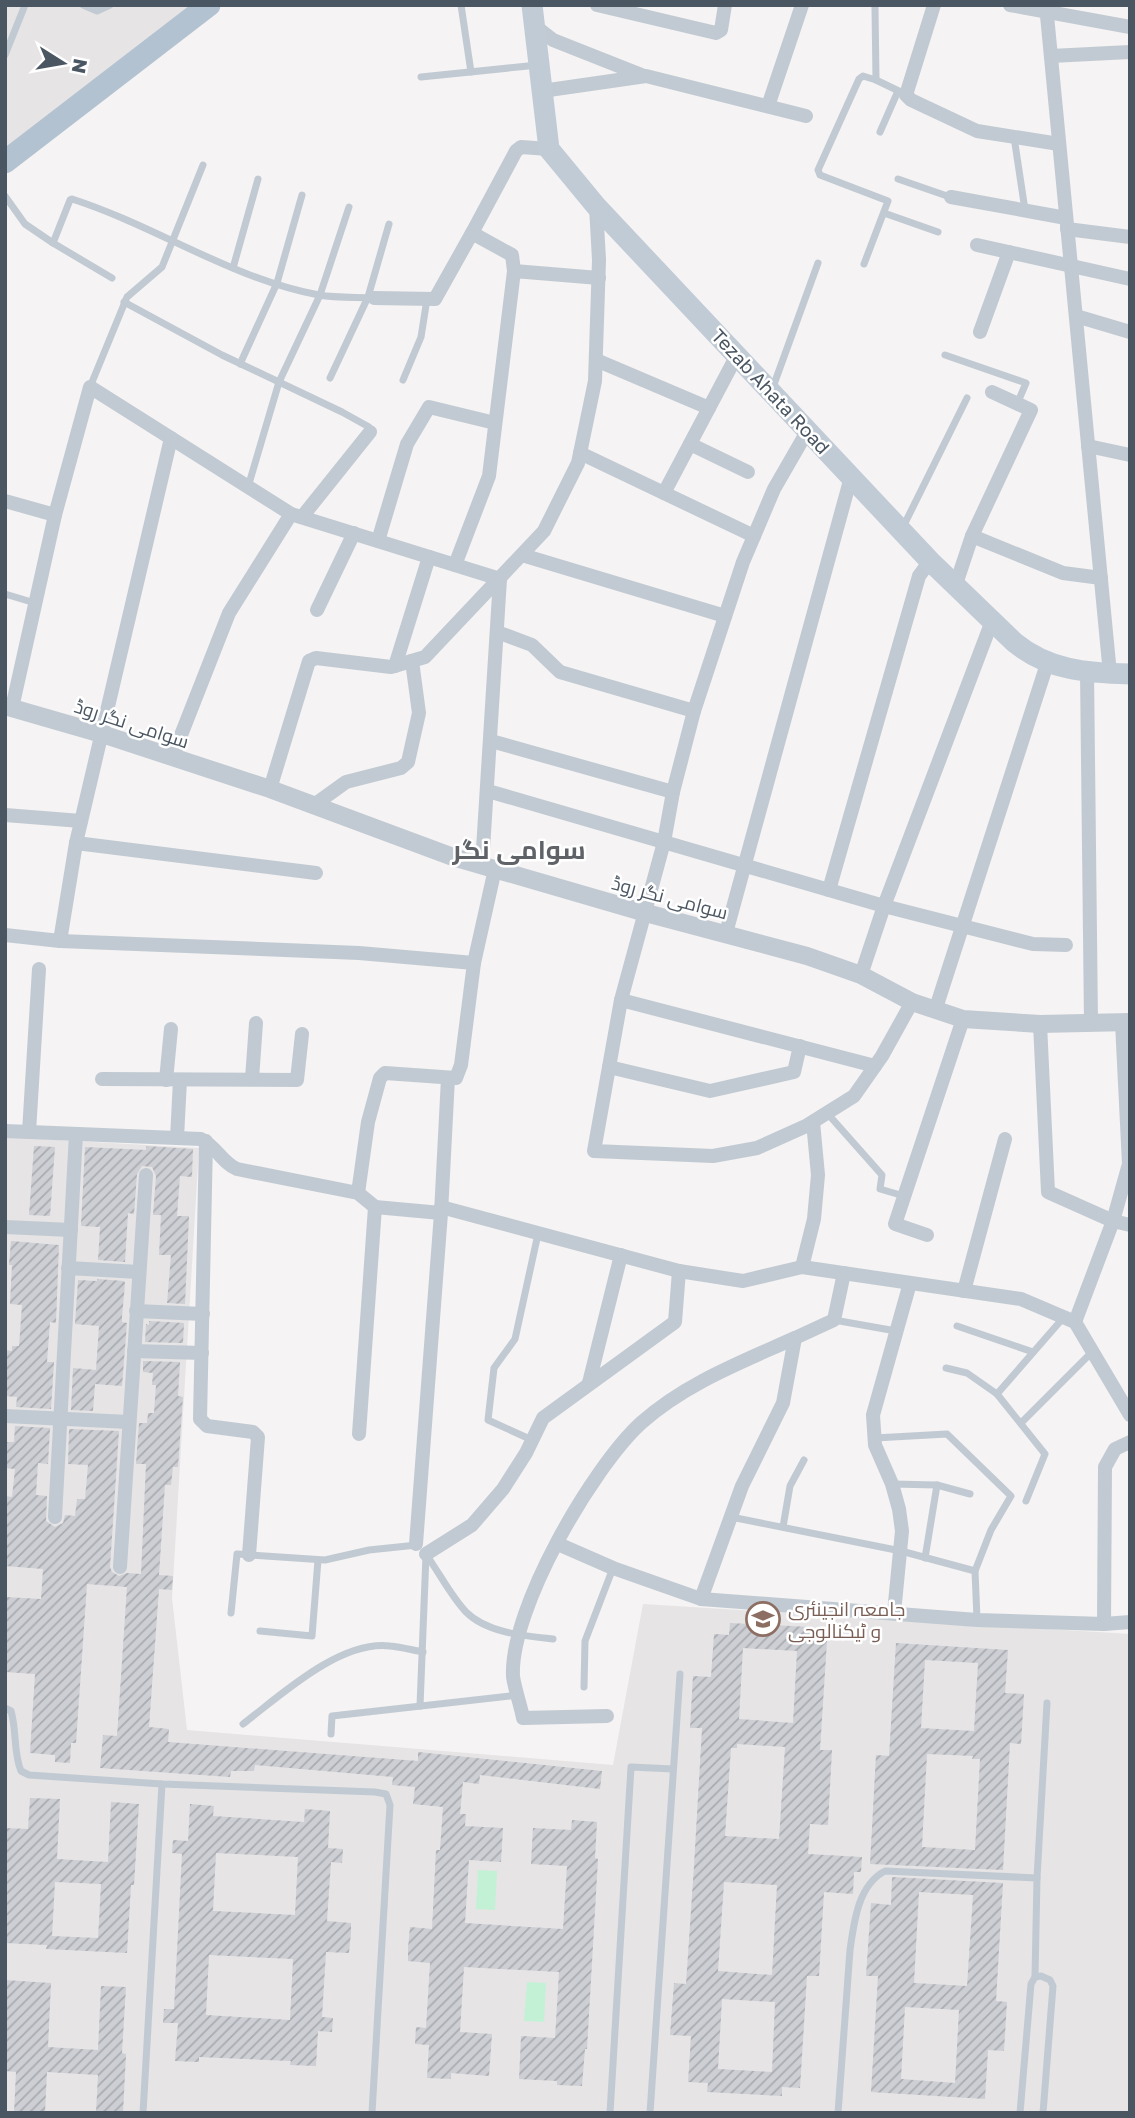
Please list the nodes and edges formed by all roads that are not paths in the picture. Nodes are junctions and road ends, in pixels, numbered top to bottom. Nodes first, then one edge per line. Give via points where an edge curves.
1 (25, 5) edge
2 (83, 5) edge
3 (110, 5) edge
4 (209, 5) edge
5 (461, 5) edge
6 (597, 5) edge
7 (724, 5) edge
8 (802, 5) edge
9 (934, 5) edge
10 (1010, 5) edge
11 (875, 7) dead end
12 (1046, 8) edge
13 (533, 16) edge
14 (1130, 27) edge
15 (1130, 52) edge
16 (5, 55) edge
17 (1051, 57) junction
18 (539, 65) junction
19 (471, 72) junction
20 (646, 76) junction
21 (421, 77) dead end
22 (876, 80) junction
23 (542, 91) junction
24 (902, 93) junction
25 (768, 106) junction
26 (806, 116) dead end
27 (880, 132) dead end
28 (1014, 137) junction
29 (1059, 144) junction
30 (549, 149) junction
31 (5, 162) edge
32 (203, 165) dead end
33 (258, 179) dead end
34 (898, 179) dead end
35 (302, 195) dead end
36 (5, 196) edge
37 (951, 197) joint
38 (596, 206) junction
39 (349, 207) dead end
40 (1025, 211) junction
41 (884, 213) junction
42 (389, 224) dead end
43 (1067, 224) junction
44 (938, 232) dead end
45 (472, 233) junction
46 (1130, 237) edge
47 (172, 241) junction
48 (52, 243) junction
49 (977, 246) dead end
50 (1009, 252) junction
51 (818, 263) dead end
52 (864, 264) dead end
53 (1071, 265) junction
54 (233, 268) junction
55 (514, 271) junction
56 (112, 278) dead end
57 (599, 278) junction
58 (1130, 279) edge
59 (277, 283) junction
60 (320, 295) junction
61 (371, 298) junction
62 (427, 299) junction
63 (124, 302) junction
64 (1076, 316) junction
65 (980, 332) dead end
66 (1130, 332) edge
67 (737, 355) junction
68 (945, 355) dead end
69 (596, 360) junction
70 (240, 364) junction
71 (330, 378) dead end
72 (403, 380) dead end
73 (279, 382) junction
74 (90, 387) junction
75 (771, 392) junction
76 (992, 393) dead end
77 (967, 398) dead end
78 (1017, 404) junction
79 (709, 408) junction
80 (495, 423) junction
81 (808, 430) junction
82 (370, 432) joint
83 (171, 438) junction
84 (690, 444) junction
85 (1088, 446) junction
86 (580, 453) junction
87 (1130, 456) edge
88 (748, 472) dead end
89 (851, 477) junction
90 (248, 487) junction
91 (664, 493) junction
92 (5, 501) edge
93 (55, 515) junction
94 (296, 515) junction
95 (901, 531) junction
96 (354, 533) junction
97 (754, 536) junction
98 (972, 536) junction
99 (378, 541) junction
100 (522, 555) junction
101 (429, 557) junction
102 (930, 561) junction
103 (455, 565) junction
104 (1101, 578) junction
105 (500, 579) junction
106 (956, 584) junction
107 (5, 594) edge
108 (35, 603) junction
109 (317, 610) dead end
110 (725, 615) junction
111 (992, 621) junction
112 (497, 632) junction
113 (411, 662) junction
114 (1047, 664) junction
115 (395, 666) junction
116 (1087, 671) junction
117 (1120, 674) edge
118 (9, 707) edge
119 (694, 711) junction
120 (102, 734) junction
121 (491, 741) junction
122 (172, 758) junction
123 (270, 789) junction
124 (488, 791) junction
125 (673, 792) junction
126 (314, 805) junction
127 (5, 815) edge
128 (81, 821) junction
129 (664, 842) junction
130 (76, 843) junction
131 (745, 866) junction
132 (489, 867) junction
133 (316, 873) dead end
134 (830, 890) junction
135 (884, 906) junction
136 (646, 913) junction
137 (961, 926) junction
138 (726, 933) junction
139 (5, 935) edge
140 (60, 941) junction
141 (1066, 945) dead end
142 (474, 963) junction
143 (39, 969) dead end
144 (861, 975) junction
145 (621, 1000) junction
146 (912, 1002) junction
147 (935, 1011) junction
148 (963, 1019) junction
149 (1126, 1022) edge
150 (256, 1023) dead end
151 (1091, 1023) junction
152 (1040, 1024) junction
153 (171, 1029) dead end
154 (302, 1034) dead end
155 (800, 1046) junction
156 (875, 1066) junction
157 (609, 1067) junction
158 (448, 1077) junction
159 (103, 1079) dead end
160 (252, 1079) junction
161 (173, 1080) junction
162 (827, 1113) junction
163 (813, 1122) junction
164 (5, 1130) edge
165 (29, 1132) junction
166 (76, 1134) junction
167 (177, 1138) junction
168 (1005, 1139) dead end
169 (206, 1141) junction
170 (146, 1175) dead end
171 (358, 1193) junction
172 (904, 1196) junction
173 (375, 1208) junction
174 (441, 1210) junction
175 (1113, 1222) junction
176 (1130, 1225) edge
177 (5, 1227) edge
178 (71, 1230) junction
179 (538, 1233) junction
180 (927, 1235) dead end
181 (621, 1255) junction
182 (802, 1267) junction
183 (68, 1268) junction
184 (679, 1271) junction
185 (139, 1272) junction
186 (844, 1273) junction
187 (910, 1283) junction
188 (964, 1290) junction
189 (136, 1311) junction
190 (203, 1314) junction
191 (1070, 1319) junction
192 (834, 1320) junction
193 (957, 1326) dead end
194 (897, 1331) junction
195 (795, 1338) junction
196 (134, 1351) junction
197 (1033, 1352) junction
198 (1093, 1352) junction
199 (202, 1353) junction
200 (946, 1368) dead end
201 (589, 1383) junction
202 (997, 1394) junction
203 (1130, 1415) edge
204 (5, 1416) edge
205 (61, 1418) junction
206 (129, 1422) junction
207 (1021, 1423) junction
208 (359, 1434) dead end
209 (874, 1438) junction
210 (532, 1440) junction
211 (1130, 1442) edge
212 (804, 1460) dead end
213 (892, 1484) junction
214 (937, 1485) junction
215 (970, 1494) dead end
216 (1026, 1501) dead end
217 (55, 1517) dead end
218 (731, 1517) junction
219 (783, 1527) junction
220 (558, 1544) junction
221 (421, 1549) junction
222 (901, 1551) junction
223 (249, 1555) junction
224 (925, 1558) junction
225 (318, 1560) junction
226 (120, 1567) dead end
227 (613, 1568) junction
228 (975, 1571) junction
229 (701, 1599) junction
230 (231, 1613) dead end
231 (894, 1613) junction
232 (977, 1620) junction
233 (1130, 1622) edge
234 (1104, 1624) junction
235 (260, 1631) dead end
236 (519, 1635) junction
237 (553, 1639) dead end
238 (423, 1652) junction
239 (680, 1674) dead end
240 (584, 1687) dead end
241 (519, 1695) junction
242 (1047, 1703) dead end
243 (420, 1706) junction
244 (5, 1708) edge
245 (607, 1716) dead end
246 (243, 1724) dead end
247 (331, 1734) dead end
248 (673, 1769) junction
249 (162, 1784) junction
250 (1037, 1878) junction
251 (1035, 1977) junction
252 (143, 2113) edge
253 (372, 2113) edge
254 (610, 2113) edge
255 (650, 2113) edge
256 (838, 2113) edge
257 (1020, 2113) edge
258 (1043, 2113) edge

1 - 16 lane
2 - 3 lane via 97,10
4 - 31 main road
5 - 19 lane
6 - 7 street via 716,33 723,25
8 - 25 street
9 - 24 street
10 - 12 street
11 - 22 lane
12 - 14 street
12 - 17 street
13 - 18 main road
13 - 20 street via 553,40
15 - 17 street
17 - 29 street
18 - 19 lane
18 - 23 main road
19 - 21 lane
20 - 23 street
20 - 25 street
22 - 24 lane
22 - 41 lane via 859,79 818,170 820,175 887,200
23 - 30 main road
24 - 27 lane
24 - 28 street via 977,131
25 - 26 street
28 - 29 street
28 - 40 lane
29 - 43 street
30 - 38 main road, Tezab Ahata Road
30 - 45 street via 520,147 516,151
32 - 47 lane
33 - 54 lane
34 - 37 lane
35 - 59 lane
36 - 48 lane via 25,224
37 - 40 street
38 - 57 street
38 - 67 main road, Tezab Ahata Road
39 - 60 lane
40 - 43 street
41 - 44 lane
41 - 52 lane
42 - 61 lane
43 - 46 street
43 - 53 street
45 - 55 street via 512,256
45 - 62 street via 436,298
47 - 48 lane via 72,199
47 - 54 lane
47 - 63 lane via 162,267
48 - 56 lane
49 - 50 street
50 - 53 street
50 - 65 street
51 - 75 lane
53 - 58 street
53 - 64 street
54 - 59 lane
55 - 57 street
55 - 80 street
57 - 69 street
59 - 60 lane
59 - 70 lane
60 - 61 lane
60 - 73 lane
61 - 62 street
61 - 71 lane
62 - 72 lane via 421,337
63 - 70 lane
63 - 74 lane
64 - 66 street
64 - 85 street
67 - 75 main road, Tezab Ahata Road
67 - 79 street
68 - 78 lane via 1026,383
69 - 79 street
69 - 86 street
70 - 73 lane
73 - 82 lane via 342,412
73 - 90 lane
74 - 83 street
74 - 93 street
75 - 81 main road, Tezab Ahata Road
76 - 78 street
77 - 95 lane
78 - 98 street via 1031,410
79 - 84 street
80 - 99 street via 429,407 407,443
80 - 103 street via 488,476
81 - 89 main road, Tezab Ahata Road
81 - 97 street via 774,489
82 - 94 street
83 - 90 street
83 - 120 street
84 - 88 street
84 - 91 street
85 - 87 street
85 - 104 street
86 - 91 street
86 - 100 street via 544,530
89 - 95 main road, Tezab Ahata Road
89 - 131 street
90 - 94 street
91 - 97 street
92 - 93 street
93 - 108 street
94 - 96 street
94 - 122 street via 229,613
95 - 102 main road, Tezab Ahata Road
96 - 99 street
96 - 109 street
97 - 110 street
98 - 104 street via 1063,573
98 - 106 street
99 - 101 street
100 - 105 street
100 - 110 street
101 - 103 street
101 - 115 street
102 - 106 main road, Tezab Ahata Road
102 - 134 street via 919,576
103 - 105 street
104 - 117 street
105 - 112 street
105 - 113 street via 425,657
106 - 111 main road, Tezab Ahata Road
107 - 108 lane
108 - 118 street
110 - 119 street
111 - 114 main road, Tezab Ahata Road via 1027,653
111 - 135 street
112 - 119 street via 532,645 560,672
112 - 121 street
113 - 115 street
113 - 126 street via 419,713 408,762 401,768 346,782
114 - 116 main road, Tezab Ahata Road
114 - 137 street
115 - 123 street via 316,658 309,662
116 - 117 main road, Tezab Ahata Road
116 - 151 street
118 - 120 street, سوامی نگر روڈ
119 - 125 street
120 - 122 street, سوامی نگر روڈ
120 - 128 street
121 - 124 street
121 - 125 street
122 - 123 street, سوامی نگر روڈ
123 - 126 street, سوامی نگر روڈ
124 - 129 street
124 - 132 street
125 - 129 street
126 - 132 street, سوامی نگر روڈ
127 - 128 street
128 - 130 street
129 - 131 street
129 - 136 street
130 - 133 street
130 - 140 street
131 - 134 street
131 - 138 street
132 - 136 street, سوامی نگر روڈ
132 - 142 street
134 - 135 street
135 - 137 street
135 - 144 street
136 - 138 street, سوامی نگر روڈ
136 - 145 street
137 - 141 street via 1034,944
137 - 147 street
138 - 144 street, سوامی نگر روڈ
139 - 140 street
140 - 142 street via 359,953
142 - 158 street via 461,1065 456,1077
143 - 165 street
144 - 146 street, سوامی نگر روڈ
145 - 155 street
145 - 157 street
146 - 147 street, سوامی نگر روڈ
146 - 156 street
147 - 148 street, سوامی نگر روڈ
148 - 152 street, سوامی نگر روڈ
148 - 172 street
149 - 151 street, سوامی نگر روڈ
149 - 175 street via 1129,1164
150 - 160 street
151 - 152 street, سوامی نگر روڈ
152 - 175 street via 1048,1192
153 - 161 street
154 - 160 street via 297,1080
155 - 156 street
155 - 157 street via 794,1072 710,1091
156 - 162 street via 854,1096
157 - 163 street via 594,1151 713,1156 757,1148
158 - 171 street via 385,1073 380,1078 371,1103
158 - 174 street
159 - 161 street
160 - 161 street
161 - 167 street
162 - 163 street
162 - 172 lane via 881,1175 880,1189
163 - 182 street via 818,1175 814,1219
164 - 165 street
165 - 166 street
166 - 167 street
166 - 178 street
167 - 169 street
168 - 188 street
169 - 171 street via 225,1163 237,1169
169 - 190 street
170 - 185 street
171 - 173 street
172 - 180 street via 895,1224
173 - 174 street
173 - 208 street
174 - 179 street
174 - 221 street
175 - 176 street
175 - 191 street
177 - 178 street
178 - 183 street
179 - 181 street
179 - 210 lane via 515,1339 494,1368 488,1420
181 - 184 street
181 - 201 street
182 - 184 street via 743,1281
182 - 186 street
183 - 185 street
183 - 205 street
184 - 201 street via 675,1322
185 - 189 street
186 - 187 street
186 - 192 street
187 - 188 street
187 - 194 street
188 - 191 street via 1021,1299
189 - 190 street
189 - 196 street
190 - 199 street
191 - 197 lane
191 - 198 street
192 - 194 lane
192 - 195 street
193 - 197 lane
194 - 209 street via 873,1415
195 - 218 street via 783,1403 741,1486
195 - 220 street via 702,1379 641,1423 595,1476
196 - 199 street
196 - 206 street
197 - 202 lane
198 - 203 street
198 - 207 lane
199 - 223 street via 202,1423 253,1432 258,1437
200 - 202 lane via 967,1373
201 - 210 street via 543,1418
202 - 207 lane
204 - 205 street
205 - 206 street
205 - 217 street
206 - 226 street
207 - 216 lane via 1045,1454
209 - 213 street
209 - 228 lane via 947,1434 1011,1496
210 - 221 street via 503,1489 471,1525
211 - 234 street via 1115,1449 1105,1468
212 - 219 lane via 790,1486
213 - 214 lane
213 - 222 street via 899,1509
214 - 215 lane
214 - 224 lane
218 - 219 lane
218 - 229 street
219 - 222 lane
220 - 227 street
220 - 236 street via 520,1623
221 - 225 lane
221 - 236 lane via 466,1612
221 - 238 lane
222 - 224 lane
222 - 231 street
223 - 225 lane
223 - 230 lane via 237,1554
224 - 228 lane
225 - 235 lane via 312,1636
227 - 229 street
227 - 240 lane via 585,1641
228 - 232 lane
229 - 231 street
231 - 232 street
232 - 234 street
233 - 234 street
236 - 237 lane
236 - 241 street via 513,1677
238 - 243 lane
238 - 246 lane via 389,1645 335,1658
239 - 248 lane
241 - 243 lane
241 - 245 street via 523,1718
242 - 250 lane
243 - 247 lane via 332,1716
244 - 249 lane via 14,1721 17,1762 29,1775
248 - 254 lane via 631,1768
248 - 255 lane
249 - 252 lane
249 - 253 lane via 386,1794 390,1805
250 - 251 lane
250 - 256 lane via 885,1871 866,1886 850,1950
251 - 257 lane
251 - 258 lane via 1046,1977 1053,1986

